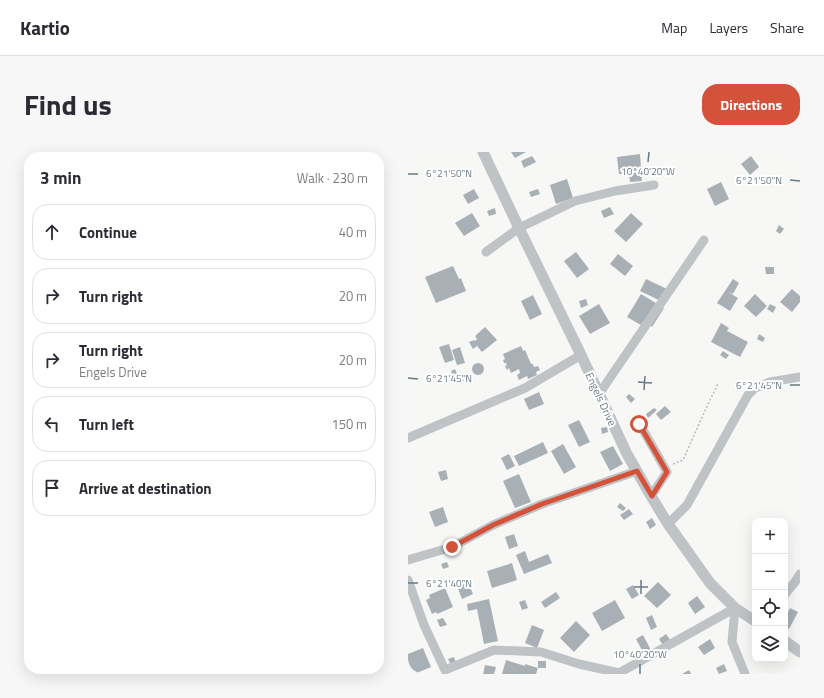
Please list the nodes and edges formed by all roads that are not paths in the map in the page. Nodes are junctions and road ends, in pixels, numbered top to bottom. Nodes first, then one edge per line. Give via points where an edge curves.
1 (483, 152) edge
2 (654, 186) dead end
3 (519, 228) junction
4 (704, 240) dead end
5 (486, 252) dead end
6 (581, 355) junction
7 (800, 377) edge
8 (599, 394) junction
9 (639, 424) dead end
10 (408, 438) edge
11 (637, 471) junction
12 (652, 496) junction
13 (668, 524) junction
14 (408, 560) edge
15 (800, 574) edge
16 (408, 580) edge
17 (788, 590) edge
18 (736, 608) junction
19 (752, 616) edge
20 (788, 643) edge
21 (800, 652) edge
22 (579, 664) junction
23 (445, 672) edge
24 (576, 674) edge
25 (745, 674) edge

1 - 3 street, Engels Drive
2 - 3 street via 615,191 575,201
3 - 5 street
3 - 6 street, Engels Drive
4 - 8 street
6 - 8 street, Engels Drive
6 - 10 street via 525,388
7 - 13 street via 770,382 755,388 748,395 687,505
8 - 11 street, Engels Drive
9 - 12 street via 667,472
11 - 12 street, Engels Drive
11 - 14 street via 542,504 493,525 452,547
12 - 13 street, Engels Drive
13 - 18 street, Engels Drive via 710,583
15 - 17 street
16 - 23 street
18 - 19 street, Engels Drive
18 - 22 street via 619,673
18 - 25 street via 732,642
20 - 21 street
22 - 23 street via 541,652 494,650
22 - 24 street

